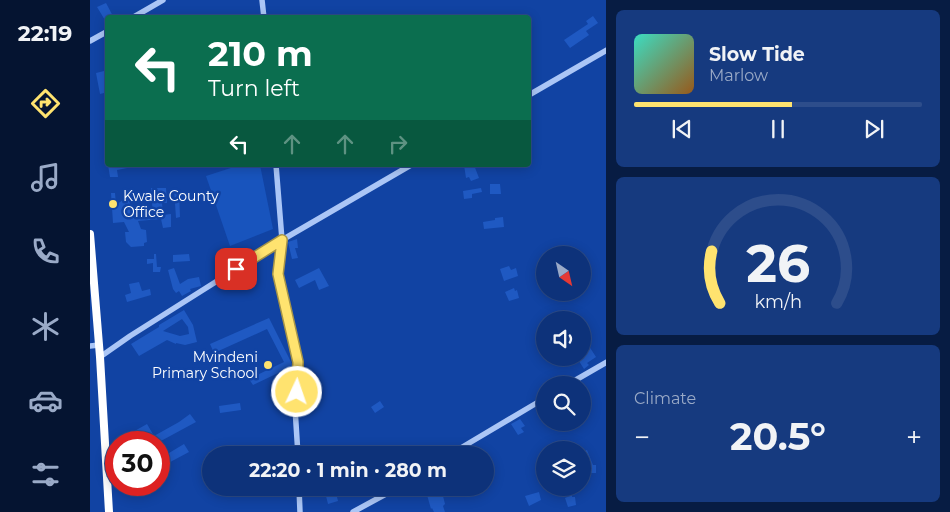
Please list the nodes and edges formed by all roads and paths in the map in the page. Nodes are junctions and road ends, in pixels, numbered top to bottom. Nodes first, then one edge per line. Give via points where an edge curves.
1 (163, 0) edge
2 (262, 0) edge
3 (137, 15) edge
4 (264, 15) edge
5 (105, 33) edge
6 (90, 41) edge
7 (606, 50) edge
8 (531, 95) edge
9 (276, 167) edge
10 (408, 167) edge
11 (90, 234) edge
12 (282, 240) junction
13 (99, 345) junction
14 (90, 346) edge
15 (100, 357) junction
16 (606, 362) edge
17 (582, 376) edge
18 (536, 403) edge
19 (297, 446) edge
20 (464, 446) edge
21 (299, 496) edge
22 (382, 496) edge
23 (110, 512) edge
24 (300, 512) edge
25 (353, 512) edge

1 - 3 street
2 - 4 street
5 - 6 street
7 - 8 street
9 - 12 street
10 - 12 street
11 - 13 highway
12 - 15 street
12 - 19 street via 278,274 298,362 295,408
13 - 14 street
13 - 15 highway
15 - 23 highway
16 - 17 street
18 - 20 street
21 - 24 street
22 - 25 street

